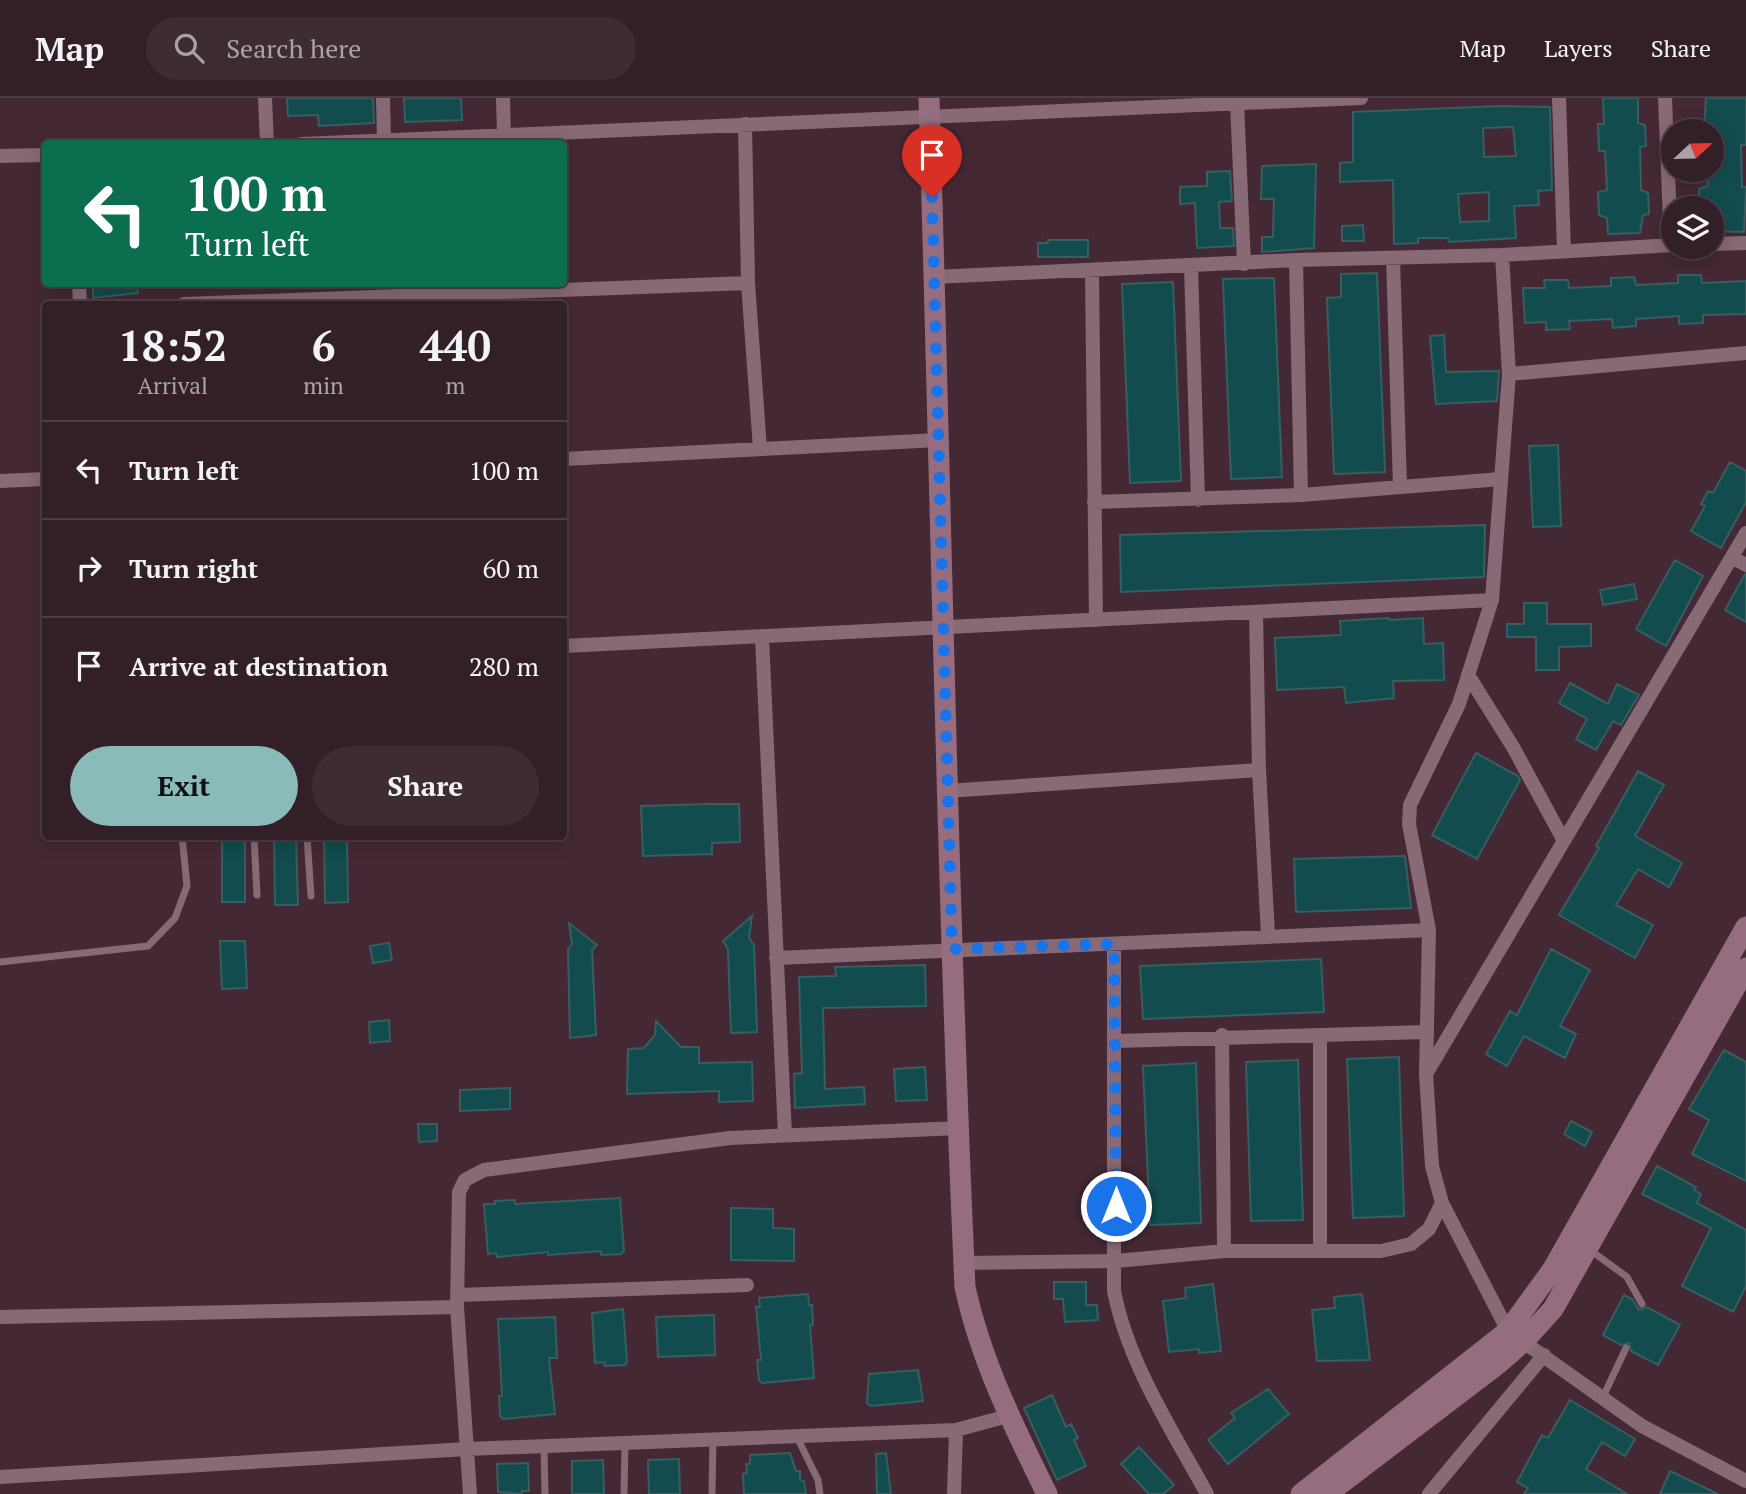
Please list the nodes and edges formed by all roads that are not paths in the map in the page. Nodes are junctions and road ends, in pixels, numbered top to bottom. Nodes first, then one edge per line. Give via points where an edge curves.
1 (265, 98) edge
2 (383, 98) edge
3 (503, 98) edge
4 (983, 98) edge
5 (1361, 98) edge
6 (1559, 98) edge
7 (1665, 98) edge
8 (1183, 102) edge
9 (1237, 103) junction
10 (1075, 104) edge
11 (929, 107) edge
12 (984, 114) junction
13 (745, 124) junction
14 (504, 135) junction
15 (267, 140) edge
16 (384, 140) edge
17 (442, 140) edge
18 (42, 155) edge
19 (0, 156) edge
20 (1670, 196) edge
21 (1746, 243) edge
22 (1724, 244) edge
23 (1661, 246) edge
24 (1564, 251) junction
25 (1502, 255) junction
26 (1393, 258) junction
27 (1296, 260) junction
28 (1244, 264) junction
29 (1191, 266) junction
30 (1092, 271) junction
31 (934, 277) junction
32 (748, 283) junction
33 (430, 295) edge
34 (266, 301) edge
35 (1746, 353) edge
36 (1509, 374) junction
37 (939, 440) junction
38 (760, 449) junction
39 (567, 458) edge
40 (42, 479) edge
41 (1501, 479) junction
42 (0, 481) edge
43 (1400, 487) junction
44 (1301, 495) junction
45 (1198, 500) junction
46 (1094, 502) junction
47 (1746, 533) edge
48 (1732, 557) junction
49 (1746, 565) edge
50 (1492, 600) junction
51 (1256, 612) junction
52 (1096, 620) junction
53 (945, 629) junction
54 (762, 638) junction
55 (567, 646) edge
56 (1468, 675) junction
57 (1259, 771) junction
58 (946, 791) junction
59 (182, 840) edge
60 (254, 840) edge
61 (307, 840) edge
62 (1564, 841) junction
63 (257, 894) dead end
64 (311, 896) dead end
65 (1429, 930) junction
66 (1268, 935) junction
67 (1744, 935) edge
68 (1114, 944) junction
69 (952, 949) junction
70 (776, 958) junction
71 (0, 962) edge
72 (1746, 968) edge
73 (1702, 1025) junction
74 (1425, 1032) junction
75 (1222, 1035) junction
76 (1320, 1035) junction
77 (1116, 1041) junction
78 (1426, 1074) junction
79 (1645, 1126) junction
80 (959, 1128) junction
81 (785, 1135) junction
82 (1442, 1203) junction
83 (1588, 1249) junction
84 (1224, 1251) junction
85 (1320, 1251) junction
86 (1116, 1261) junction
87 (964, 1262) junction
88 (747, 1285) dead end
89 (457, 1301) junction
90 (1642, 1304) dead end
91 (0, 1317) edge
92 (1516, 1336) junction
93 (1626, 1348) dead end
94 (1544, 1355) junction
95 (1602, 1397) junction
96 (1008, 1416) junction
97 (956, 1430) junction
98 (797, 1436) junction
99 (713, 1440) junction
100 (625, 1443) junction
101 (544, 1446) junction
102 (467, 1449) junction
103 (0, 1477) edge
104 (1746, 1481) edge
105 (470, 1494) edge
106 (545, 1494) edge
107 (624, 1494) edge
108 (712, 1494) edge
109 (820, 1494) edge
110 (954, 1494) edge
111 (1046, 1494) edge
112 (1207, 1494) edge
113 (1301, 1494) edge
114 (1327, 1494) edge
115 (1429, 1494) edge

1 - 15 street
2 - 16 street
3 - 14 street
4 - 12 street
5 - 9 street
6 - 24 street
7 - 20 street
8 - 9 street
8 - 10 street
9 - 28 street
10 - 12 street
11 - 12 street
11 - 13 street
11 - 31 street
13 - 14 street
13 - 32 street
14 - 17 street
18 - 19 street
21 - 22 street
23 - 24 street
24 - 25 street
25 - 26 street
25 - 36 street
26 - 27 street
26 - 43 street
27 - 28 street
27 - 44 street
28 - 29 street
29 - 30 street
29 - 45 street
30 - 31 street
30 - 46 street
31 - 37 street
32 - 33 street
32 - 38 street
33 - 34 street
35 - 36 street
36 - 41 street
37 - 38 street
37 - 53 street
38 - 39 street
40 - 42 street
41 - 43 street
41 - 50 street
43 - 44 street
44 - 45 street
45 - 46 street
46 - 52 street
47 - 48 street
48 - 49 street
48 - 62 street
50 - 51 street
50 - 56 street
51 - 52 street
51 - 57 street
52 - 53 street
53 - 54 street
53 - 58 street
54 - 55 street
54 - 70 street
56 - 62 street
56 - 65 street via 1459,704 1410,805 1409,824
57 - 58 street
57 - 66 street
58 - 69 street
59 - 71 lane via 187,886 176,918 148,946
60 - 63 lane
61 - 64 lane
62 - 78 street
65 - 66 street
65 - 74 street
66 - 68 street
67 - 73 street
68 - 69 street
68 - 77 street
69 - 70 street
69 - 80 street
70 - 81 street
72 - 73 street
73 - 79 street
74 - 76 street
74 - 78 street
75 - 76 street
75 - 77 street
75 - 84 street
76 - 85 street
77 - 86 street
78 - 82 street via 1431,1152
79 - 83 street
79 - 92 street via 1553,1269
80 - 81 street
80 - 87 street
81 - 89 street via 484,1170 465,1180 459,1192
82 - 85 street via 1429,1229 1411,1244 1381,1251
82 - 92 street
83 - 90 lane via 1627,1277
83 - 92 street via 1563,1295
84 - 85 street
84 - 86 street
86 - 87 street
86 - 112 street via 1114,1291 1119,1316 1148,1385
87 - 96 street via 971,1314
88 - 89 street
89 - 91 street
89 - 102 street
92 - 94 street
92 - 113 street
92 - 114 street
93 - 95 lane
94 - 95 street
94 - 115 street
95 - 104 street via 1642,1426
96 - 97 street
96 - 111 street
97 - 98 street
97 - 110 street
98 - 99 street
98 - 109 lane
99 - 100 street
99 - 108 lane
100 - 101 street
100 - 107 lane
101 - 102 street
101 - 106 lane
102 - 103 street
102 - 105 street

